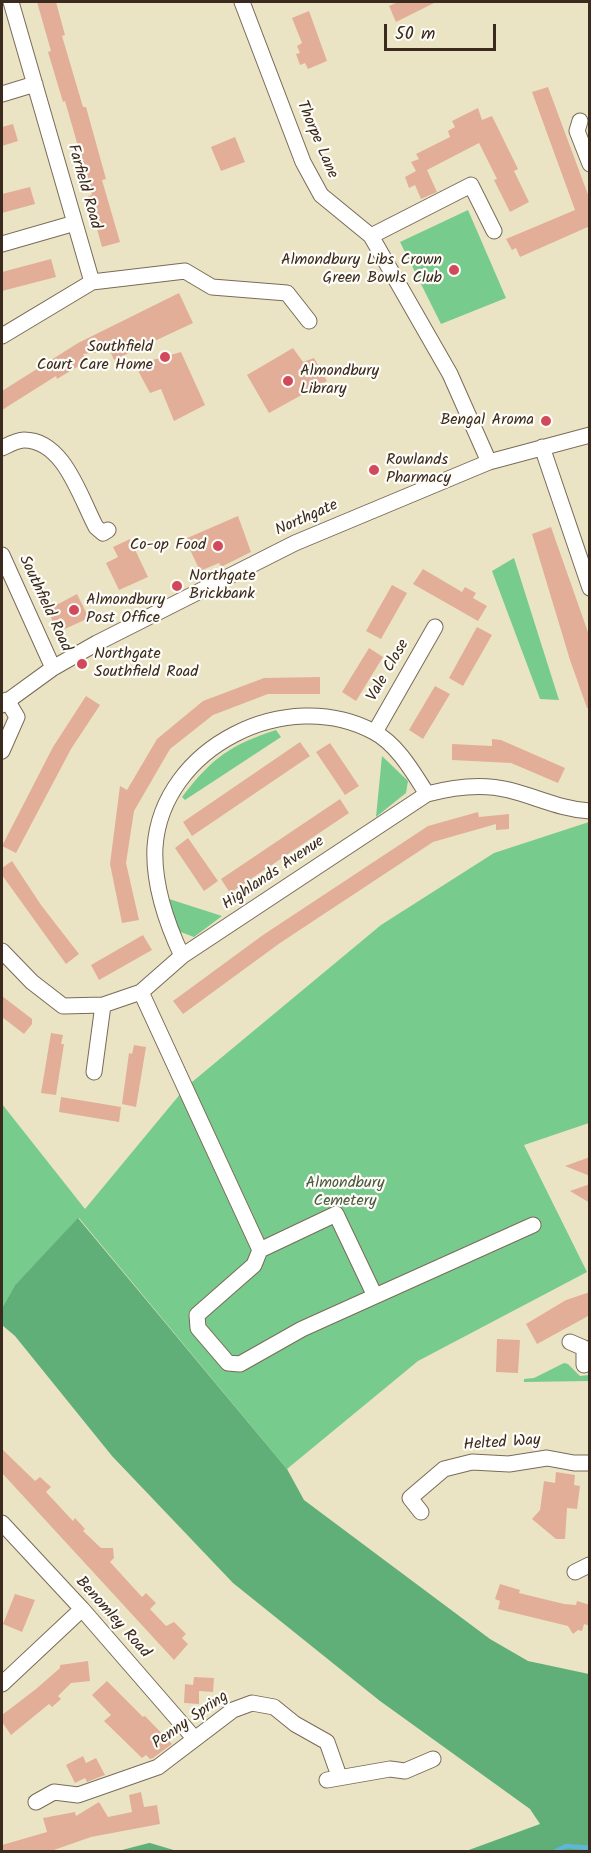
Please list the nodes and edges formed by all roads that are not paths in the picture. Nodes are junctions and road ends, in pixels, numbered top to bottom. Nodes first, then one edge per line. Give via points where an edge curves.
1 (11, 2) edge
2 (242, 2) edge
3 (35, 84) junction
4 (2, 94) edge
5 (580, 121) dead end
6 (590, 164) edge
7 (75, 223) junction
8 (494, 231) dead end
9 (371, 236) junction
10 (2, 244) edge
11 (92, 282) junction
12 (309, 321) dead end
13 (2, 336) edge
14 (590, 435) edge
15 (542, 447) junction
16 (2, 448) edge
17 (489, 462) junction
18 (108, 530) dead end
19 (2, 555) edge
20 (590, 588) edge
21 (435, 627) dead end
22 (53, 668) junction
23 (4, 702) edge
24 (375, 732) junction
25 (2, 751) edge
26 (427, 794) junction
27 (590, 811) edge
28 (2, 951) edge
29 (182, 956) junction
30 (141, 992) junction
31 (103, 1005) junction
32 (94, 1072) dead end
33 (533, 1225) dead end
34 (260, 1250) junction
35 (375, 1296) junction
36 (581, 1345) edge
37 (584, 1365) dead end
38 (590, 1463) edge
39 (421, 1512) dead end
40 (2, 1523) edge
41 (590, 1561) edge
42 (584, 1568) edge
43 (82, 1609) junction
44 (2, 1684) edge
45 (194, 1738) junction
46 (433, 1759) dead end
47 (36, 1802) dead end

1 - 3 street, Farfield Road
2 - 9 street, Thorpe Lane via 303,162 321,195
3 - 4 street
3 - 7 street, Farfield Road
5 - 6 street via 577,131
7 - 10 street
7 - 11 street, Farfield Road
8 - 9 street via 471,185
9 - 17 street, Thorpe Lane via 450,374
11 - 12 street via 185,272 212,287 287,293
11 - 13 street
14 - 15 street, Northgate
15 - 17 street, Northgate
15 - 20 street
16 - 18 street via 22,440 42,443 59,457 96,527 103,533
17 - 22 street, Northgate via 295,543
19 - 22 street, Southfield Road
21 - 24 street, Vale Close
22 - 23 street, Northgate
23 - 25 street via 17,717
24 - 26 street via 406,761
24 - 29 street via 341,720 270,720 233,733 204,753 179,780 161,815 155,846 156,878 166,923
26 - 27 street, Highlands Avenue via 474,786 509,790 568,810
26 - 29 street, Highlands Avenue
28 - 31 street, Highlands Avenue via 63,1006
29 - 30 street, Highlands Avenue
30 - 31 street, Highlands Avenue
30 - 34 street
31 - 32 street
33 - 35 street
34 - 35 street via 336,1214
34 - 35 street via 254,1265 197,1315 198,1328 228,1363 240,1364 302,1329
36 - 37 street
38 - 39 street, Helted Way via 547,1458 508,1464 472,1462 444,1469 410,1498
40 - 43 street, Benomley Road
41 - 42 street
43 - 44 street
43 - 45 street, Benomley Road
45 - 46 street, Penny Spring via 233,1710 252,1703 274,1707 327,1742 333,1778 390,1769 405,1771
45 - 47 street, Penny Spring via 158,1767 78,1795 54,1792

